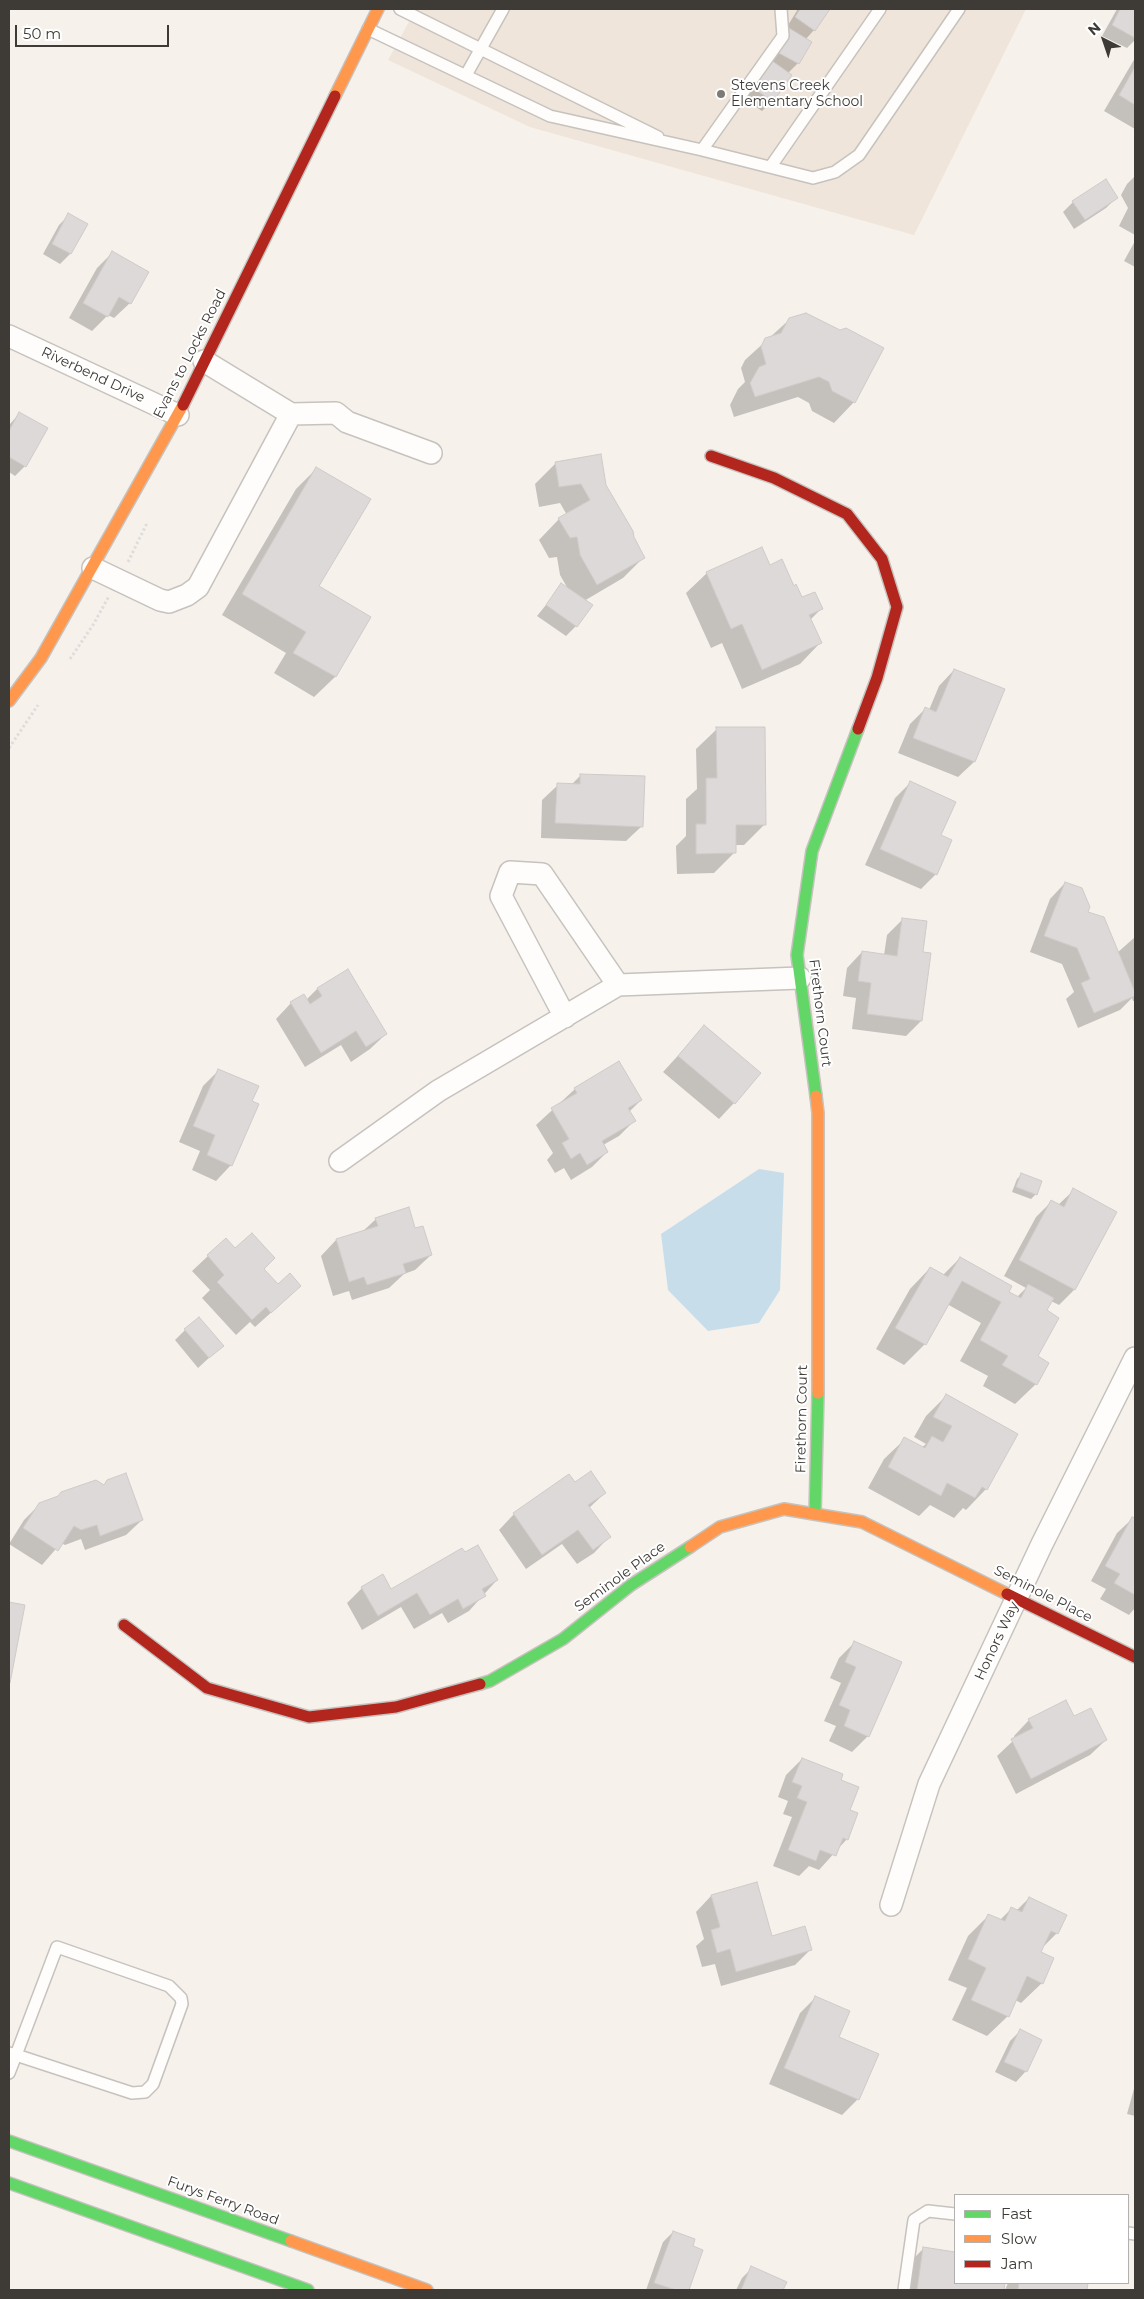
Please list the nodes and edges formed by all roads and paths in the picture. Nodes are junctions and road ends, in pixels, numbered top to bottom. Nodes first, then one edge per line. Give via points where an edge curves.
1 (378, 9) edge
2 (400, 9) edge
3 (503, 9) edge
4 (781, 9) edge
5 (880, 9) edge
6 (959, 9) edge
7 (368, 29) junction
8 (480, 48) junction
9 (466, 75) junction
10 (672, 144) junction
11 (702, 150) junction
12 (771, 166) junction
13 (9, 336) edge
14 (204, 361) junction
15 (291, 414) junction
16 (178, 415) junction
17 (431, 453) dead end
18 (711, 456) dead end
19 (93, 568) junction
20 (9, 701) edge
21 (800, 978) junction
22 (618, 985) junction
23 (565, 1017) junction
24 (340, 1161) dead end
25 (1135, 1358) edge
26 (815, 1514) junction
27 (1017, 1597) junction
28 (124, 1625) dead end
29 (1135, 1657) edge
30 (891, 1905) dead end
31 (12, 2054) edge
32 (9, 2073) edge
33 (9, 2141) edge
34 (9, 2183) edge
35 (954, 2214) edge
36 (308, 2290) edge
37 (427, 2290) edge
38 (904, 2290) edge

1 - 7 street, Evans to Locks Road
2 - 8 lane
3 - 8 lane
4 - 11 lane via 783,36
5 - 12 lane
6 - 12 lane via 859,156 835,172 813,178
7 - 9 lane
7 - 14 street, Evans to Locks Road
8 - 9 lane
8 - 10 lane
9 - 10 lane via 550,116
10 - 11 lane
11 - 12 lane
13 - 16 street, Riverbend Drive
14 - 15 street
14 - 16 street, Evans to Locks Road
15 - 17 street via 336,413 347,422
15 - 19 street via 198,587 169,602
16 - 19 street, Evans to Locks Road
18 - 21 street, Firethorn Court via 774,478 847,514 882,559 898,607 877,678 812,851 797,956
19 - 20 street, Evans to Locks Road via 41,658
21 - 22 street
21 - 26 street, Firethorn Court via 818,1113
22 - 23 street
22 - 23 street via 542,874 510,872 501,896
23 - 24 street via 438,1091
25 - 27 street, Honors Way
26 - 27 street, Seminole Place via 862,1522
26 - 28 street, Seminole Place via 784,1509 720,1527 631,1585 563,1639 490,1681 396,1707 309,1716 207,1688
27 - 29 street, Seminole Place
27 - 30 street, Honors Way via 929,1784
31 - 31 lane via 57,1947 169,1986 181,1998 182,2004 153,2084 145,2092 132,2092
31 - 32 lane
33 - 37 street, Furys Ferry Road
34 - 36 street
35 - 38 lane via 928,2211 914,2220

